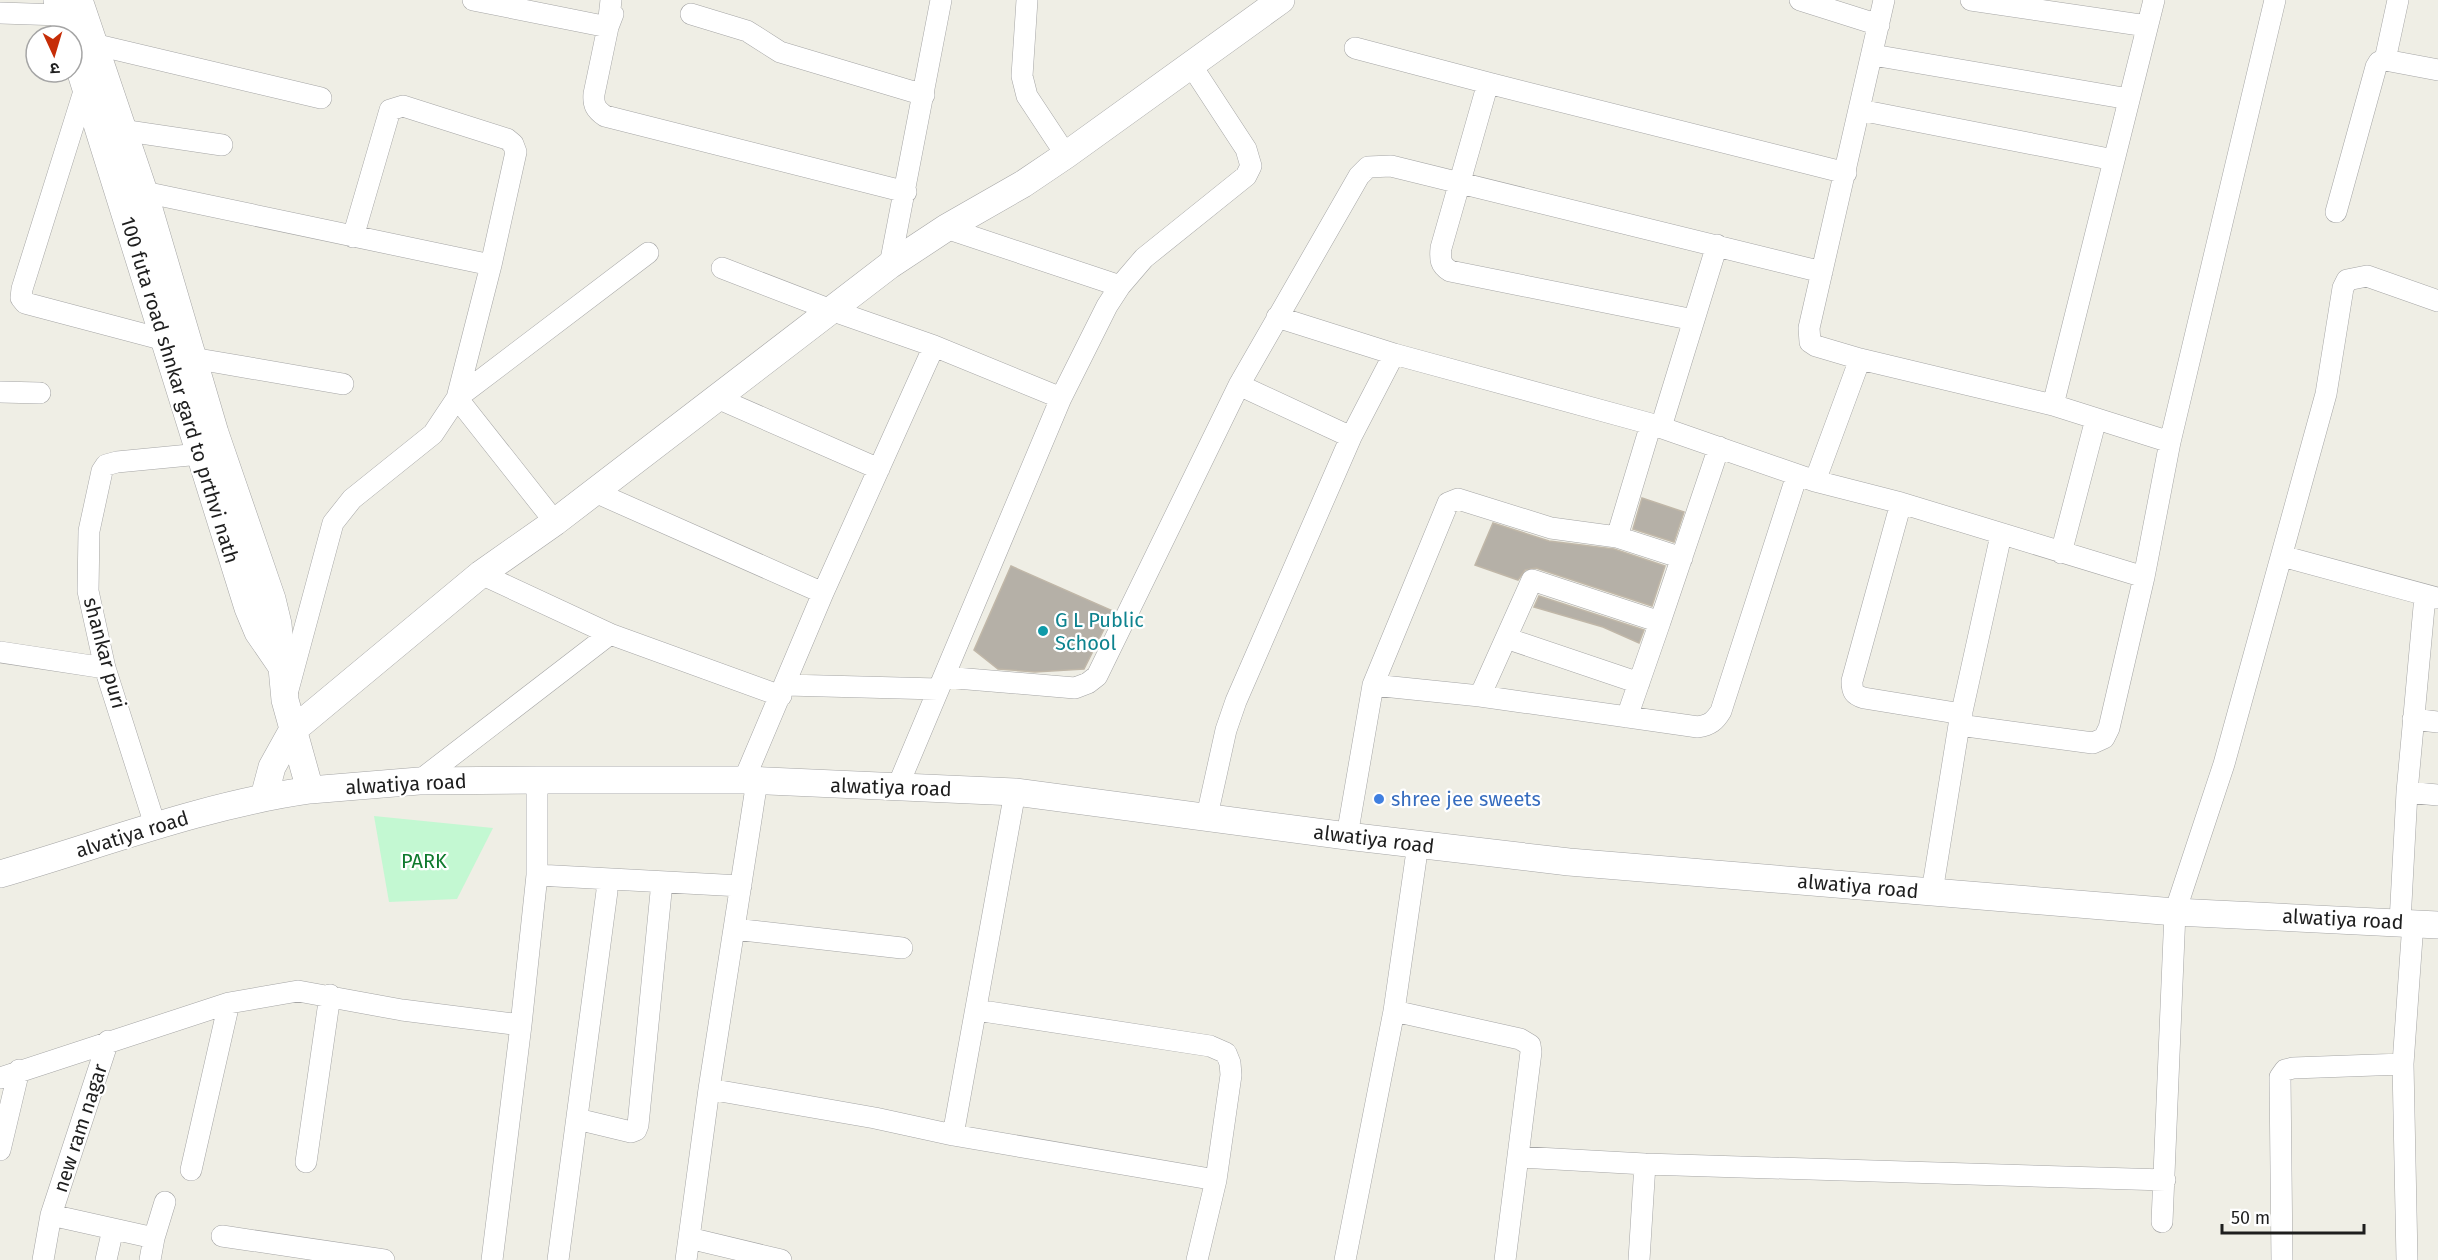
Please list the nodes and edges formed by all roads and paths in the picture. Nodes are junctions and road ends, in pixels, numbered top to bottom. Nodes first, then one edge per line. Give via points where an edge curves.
1 (473, 0) edge
2 (611, 0) edge
3 (619, 0) edge
4 (941, 0) edge
5 (1027, 0) edge
6 (1281, 0) edge
7 (1800, 0) edge
8 (1884, 0) edge
9 (1971, 0) edge
10 (2154, 0) edge
11 (2275, 0) edge
12 (2398, 0) edge
13 (513, 4) edge
14 (0, 13) edge
15 (691, 14) dead end
16 (72, 23) edge
17 (1880, 25) junction
18 (2146, 26) junction
19 (608, 27) junction
20 (1355, 48) dead end
21 (1873, 55) junction
22 (2385, 60) junction
23 (1191, 65) junction
24 (2438, 70) edge
25 (1488, 83) junction
26 (86, 85) junction
27 (924, 95) junction
28 (321, 98) dead end
29 (2129, 99) junction
30 (1860, 110) junction
31 (121, 130) junction
32 (222, 145) dead end
33 (1066, 155) junction
34 (2114, 160) junction
35 (1846, 173) junction
36 (1460, 183) junction
37 (144, 192) junction
38 (906, 192) junction
39 (2336, 212) dead end
40 (946, 228) junction
41 (353, 237) junction
42 (1717, 245) junction
43 (648, 254) dead end
44 (491, 265) junction
45 (891, 265) junction
46 (722, 268) dead end
47 (1822, 272) junction
48 (1120, 286) junction
49 (2438, 301) edge
50 (831, 310) junction
51 (1277, 317) junction
52 (1694, 320) junction
53 (165, 340) junction
54 (934, 346) junction
55 (1394, 354) junction
56 (192, 358) junction
57 (1860, 359) junction
58 (343, 384) dead end
59 (1239, 385) junction
60 (0, 392) edge
61 (40, 393) dead end
62 (457, 398) junction
63 (717, 398) junction
64 (1061, 398) junction
65 (2053, 405) junction
66 (2096, 419) junction
67 (1656, 426) junction
68 (1351, 437) junction
69 (2170, 442) junction
70 (1719, 447) junction
71 (200, 454) junction
72 (879, 469) junction
73 (1806, 478) junction
74 (594, 492) junction
75 (1900, 503) junction
76 (555, 522) junction
77 (2001, 535) junction
78 (1617, 537) junction
79 (2061, 553) junction
80 (2282, 556) junction
81 (1682, 558) junction
82 (481, 574) junction
83 (2144, 577) junction
84 (823, 593) junction
85 (2431, 597) edge
86 (1660, 622) junction
87 (610, 633) junction
88 (1506, 638) junction
89 (0, 652) edge
90 (281, 665) junction
91 (105, 668) junction
92 (941, 683) junction
93 (1639, 683) junction
94 (1372, 685) junction
95 (783, 690) junction
96 (1480, 696) junction
97 (285, 700) junction
98 (1627, 717) junction
99 (2413, 719) junction
100 (1961, 720) junction
101 (2438, 722) edge
102 (292, 731) junction
103 (537, 780) junction
104 (419, 781) junction
105 (750, 781) junction
106 (897, 788) junction
107 (310, 790) junction
108 (1015, 792) junction
109 (2407, 792) junction
110 (2438, 795) edge
111 (264, 796) junction
112 (1207, 816) junction
113 (155, 825) junction
114 (1347, 836) junction
115 (1418, 844) junction
116 (0, 874) edge
117 (537, 875) junction
118 (606, 879) junction
119 (662, 882) junction
120 (741, 886) junction
121 (1932, 892) junction
122 (2175, 912) junction
123 (2417, 923) edge
124 (734, 929) junction
125 (902, 948) dead end
126 (330, 995) junction
127 (229, 1002) junction
128 (976, 1010) junction
129 (1394, 1011) junction
130 (521, 1025) junction
131 (108, 1041) junction
132 (2403, 1064) junction
133 (10, 1074) edge
134 (709, 1089) junction
135 (577, 1119) junction
136 (953, 1135) junction
137 (0, 1150) edge
138 (1518, 1157) junction
139 (306, 1162) dead end
140 (1645, 1164) junction
141 (191, 1170) dead end
142 (1216, 1180) junction
143 (2165, 1180) junction
144 (165, 1202) dead end
145 (51, 1215) junction
146 (2162, 1222) dead end
147 (113, 1229) junction
148 (222, 1236) dead end
149 (154, 1238) junction
150 (689, 1238) junction
151 (43, 1260) edge
152 (106, 1260) edge
153 (150, 1260) edge
154 (384, 1260) edge
155 (492, 1260) edge
156 (558, 1260) edge
157 (686, 1260) edge
158 (781, 1260) edge
159 (1197, 1260) edge
160 (1345, 1260) edge
161 (1505, 1260) edge
162 (1639, 1260) edge
163 (2282, 1260) edge
164 (2407, 1260) edge

1 - 13 street
2 - 19 street
3 - 19 street
4 - 27 street
5 - 33 street via 1023,87
6 - 23 street
7 - 17 street
8 - 17 street
9 - 18 street
10 - 18 street
11 - 69 street
12 - 22 street
13 - 19 street
14 - 16 street
15 - 27 street via 756,35 780,52
16 - 26 street, 100 futa road shnkar gard to prthvi nath
16 - 28 street
16 - 31 street
17 - 21 street
18 - 29 street
19 - 38 street via 593,104 605,116
20 - 25 street
21 - 29 street
21 - 30 street
22 - 24 street
22 - 39 street via 2376,67
23 - 33 street
23 - 48 street via 1246,149 1251,165 1246,176 1144,258
25 - 35 street
25 - 36 street
26 - 53 street, 100 futa road shnkar gard to prthvi nath
26 - 53 street via 21,298 25,303
27 - 38 street
29 - 34 street
30 - 34 street
30 - 35 street
31 - 32 street
31 - 37 street
33 - 40 street
34 - 65 street
35 - 47 street
36 - 42 street
36 - 51 street via 1391,166 1368,167 1359,176
36 - 52 street via 1440,258 1450,271
37 - 41 street
37 - 56 street
38 - 45 street
40 - 45 street
40 - 48 street
41 - 44 street
41 - 44 street via 390,110 403,106 513,144 516,152
42 - 47 street
42 - 52 street
43 - 62 street
44 - 62 street
45 - 50 street
46 - 50 street
47 - 57 street via 1809,328 1810,342
48 - 64 street
49 - 80 street via 2367,276 2347,280 2326,394
50 - 54 street
50 - 63 street
51 - 55 street
51 - 59 street
52 - 67 street
53 - 71 street, 100 futa road shnkar gard to prthvi nath
54 - 64 street
54 - 72 street
55 - 67 street
55 - 68 street
56 - 58 street
56 - 90 street via 272,599
57 - 65 street
57 - 73 street
59 - 68 street
59 - 92 street via 1097,676 1075,688
60 - 61 street
62 - 76 street
62 - 97 street via 433,434 352,498 333,523
63 - 72 street
63 - 74 street
64 - 92 street
65 - 66 street
66 - 69 street
66 - 79 street
67 - 70 street
67 - 78 street
68 - 112 street via 1236,700
69 - 83 street
70 - 73 street
70 - 81 street
71 - 90 street, 100 futa road shnkar gard to prthvi nath via 248,608 258,632
71 - 91 street, shankar puri via 117,462 106,465 102,471 89,531 88,591
72 - 84 street
73 - 75 street
73 - 98 street via 1716,720 1698,727
74 - 76 street
74 - 84 street
75 - 77 street
75 - 100 street via 1852,690 1864,698
76 - 82 street
77 - 79 street
77 - 100 street
78 - 81 street
78 - 94 street via 1551,528 1458,499 1448,503
79 - 83 street
80 - 85 street
80 - 122 street via 2224,764
81 - 86 street
82 - 87 street
82 - 102 street
83 - 100 street via 2104,738 2082,743
84 - 95 street
85 - 99 street
86 - 88 street via 1532,580
86 - 93 street
87 - 95 street
87 - 104 street
88 - 93 street
88 - 96 street
89 - 91 street
90 - 97 street, 100 futa road shnkar gard to prthvi nath
91 - 113 street, shankar puri
92 - 95 street
92 - 106 street
93 - 98 street
94 - 96 street
94 - 114 street
95 - 105 street
96 - 98 street
97 - 102 street, 100 futa road shnkar gard to prthvi nath
99 - 101 street
99 - 109 street
100 - 121 street
102 - 107 street, 100 futa road shnkar gard to prthvi nath
102 - 111 street via 272,767
103 - 104 street, alwatiya road
103 - 105 street, alwatiya road
103 - 117 street
104 - 107 street, alwatiya road
105 - 106 street, alwatiya road
105 - 120 street
106 - 108 street, alwatiya road
107 - 111 street, alwatiya road
108 - 112 street, alwatiya road
108 - 128 street
109 - 110 street
109 - 123 street
111 - 113 street, alvatiya road
112 - 114 street, alwatiya road
113 - 116 street, alvatiya road
114 - 115 street, alwatiya road
115 - 121 street, alwatiya road via 1569,862
115 - 129 street
117 - 118 street
117 - 130 street
118 - 119 street
118 - 135 street via 608,891
119 - 120 street
119 - 135 street via 638,1125 631,1132
120 - 124 street
121 - 122 street, alwatiya road
122 - 123 street, alwatiya road
122 - 143 street
123 - 132 street
124 - 125 street
124 - 134 street
126 - 127 street via 298,991
126 - 130 street via 402,1010
126 - 139 street
127 - 131 street
127 - 141 street
128 - 136 street
128 - 142 street via 1210,1046 1226,1053 1231,1075
129 - 138 street via 1520,1039 1530,1045
129 - 160 street
130 - 155 street
131 - 133 street
131 - 145 street, new ram nagar
132 - 163 street via 2293,1068 2280,1077
132 - 164 street
133 - 137 street
134 - 136 street
134 - 150 street
135 - 156 street
136 - 142 street
138 - 140 street
138 - 161 street
140 - 143 street
140 - 162 street
142 - 159 street
143 - 146 street
144 - 149 street
145 - 147 street, new ram nagar
145 - 151 street, new ram nagar
147 - 149 street, new ram nagar
147 - 152 street
148 - 154 street
149 - 153 street
150 - 157 street
150 - 158 street

